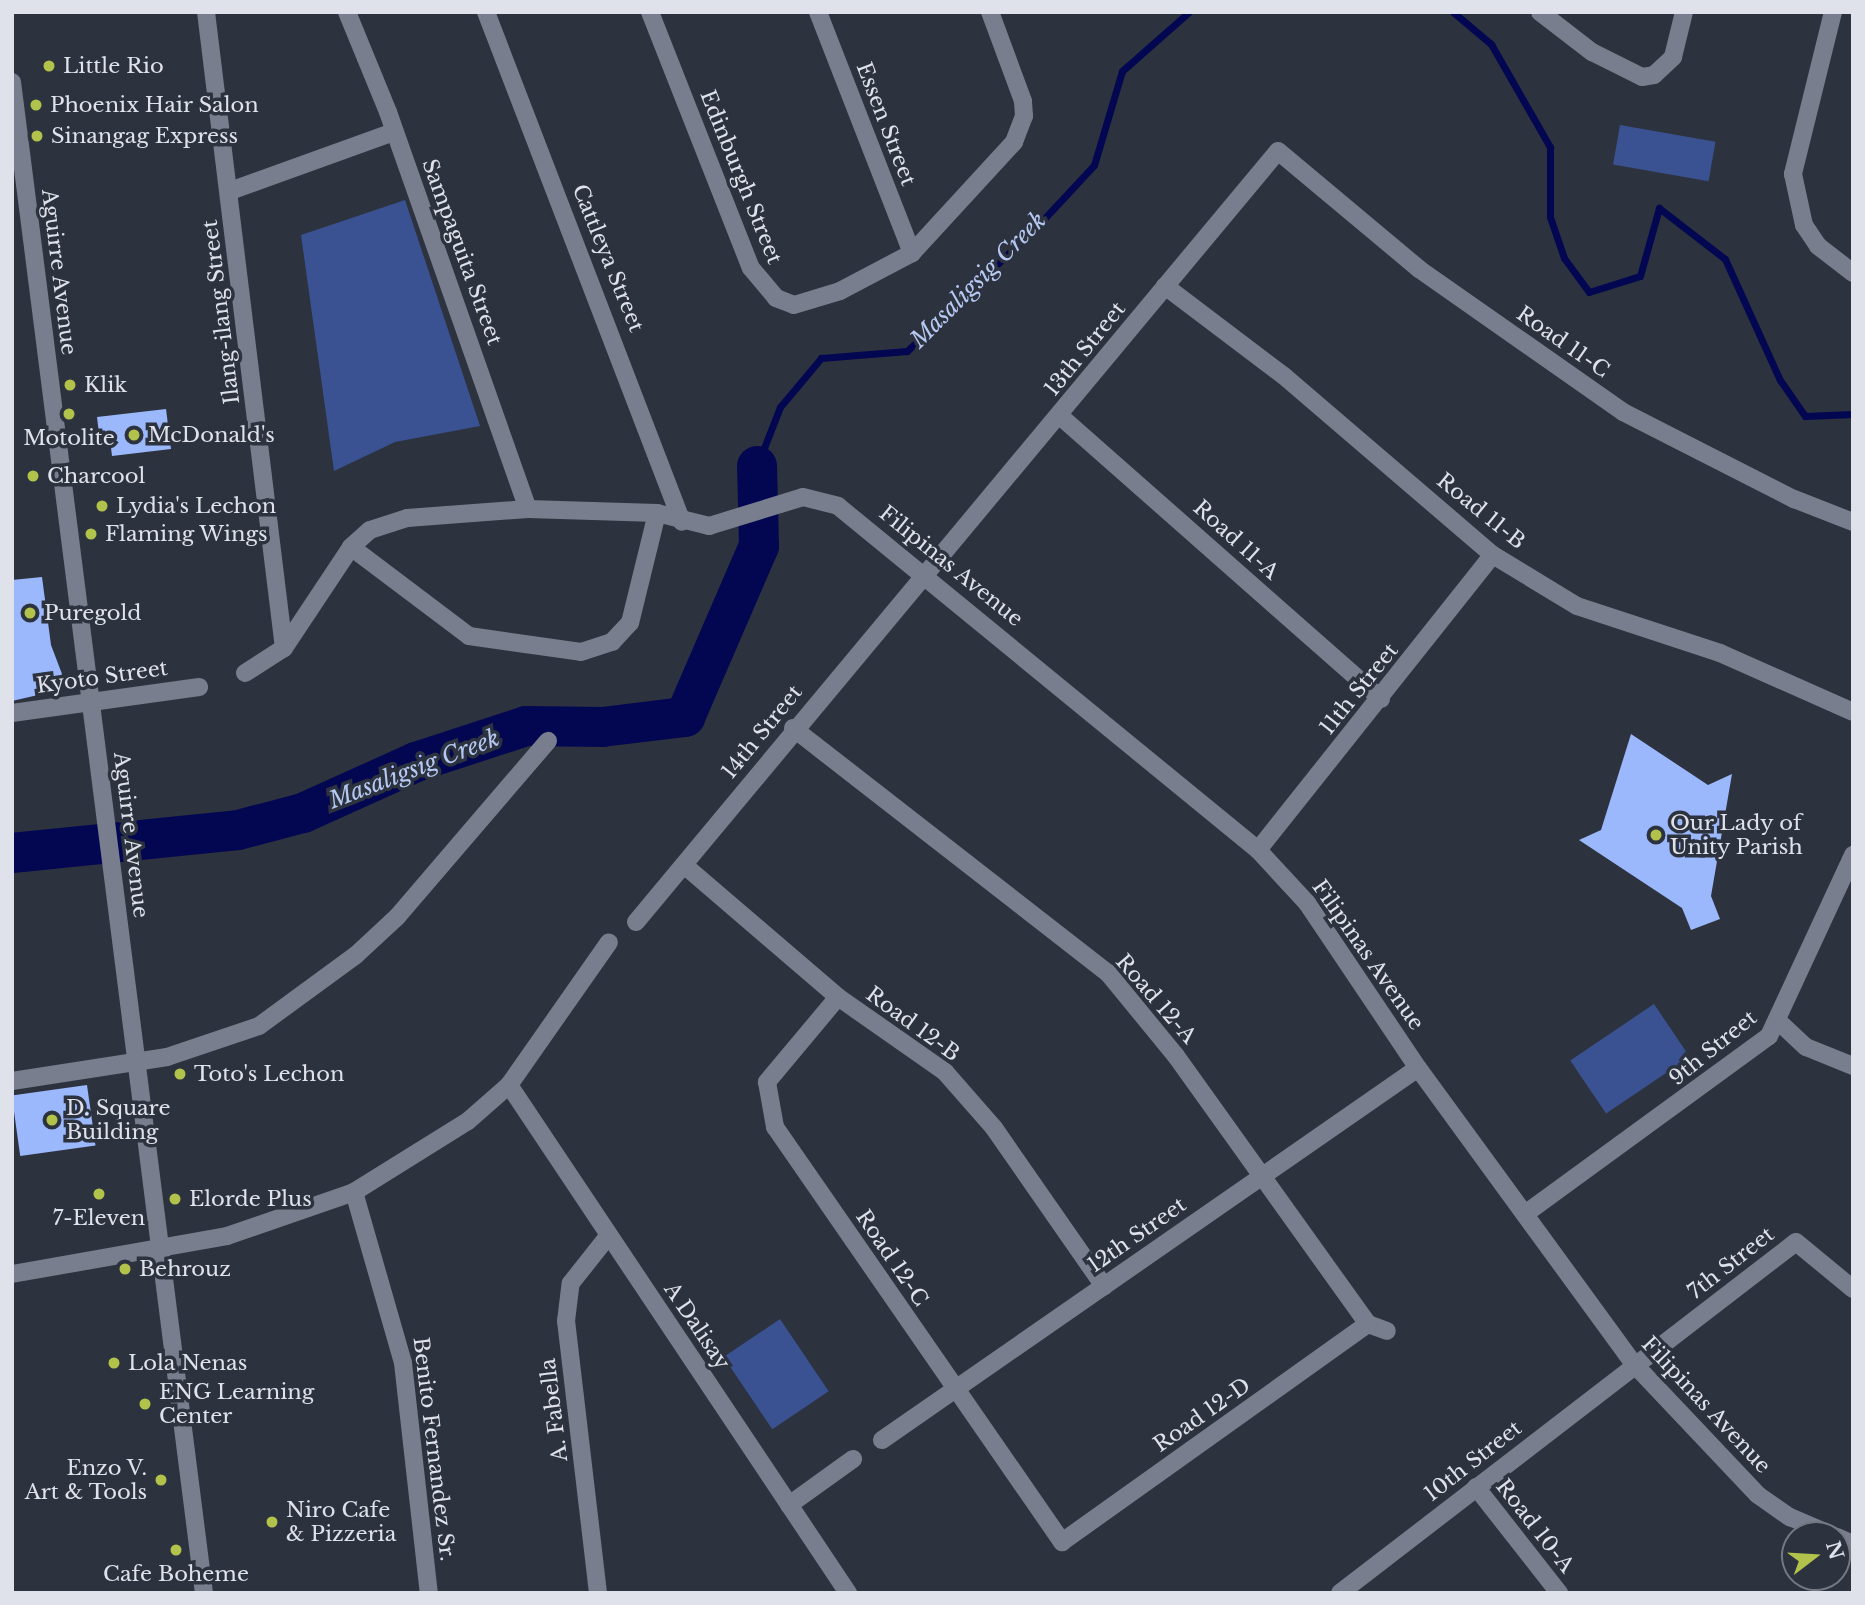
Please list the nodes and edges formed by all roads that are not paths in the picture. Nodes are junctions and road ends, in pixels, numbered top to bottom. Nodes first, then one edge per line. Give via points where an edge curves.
1 (206, 12) edge
2 (346, 12) edge
3 (486, 12) edge
4 (650, 12) edge
5 (818, 12) edge
6 (990, 12) edge
7 (1540, 12) edge
8 (1684, 12) edge
9 (1833, 12) edge
10 (12, 82) edge
11 (394, 132) junction
12 (1278, 152) joint
13 (230, 191) junction
14 (912, 253) junction
15 (1853, 273) edge
16 (1164, 286) junction
17 (1060, 416) junction
18 (528, 509) junction
19 (657, 513) junction
20 (682, 522) junction
21 (1853, 522) edge
22 (351, 547) junction
23 (1493, 555) junction
24 (925, 573) junction
25 (284, 648) junction
26 (245, 673) dead end
27 (199, 687) dead end
28 (1381, 699) junction
29 (92, 702) junction
30 (1853, 712) edge
31 (12, 713) edge
32 (793, 728) junction
33 (548, 741) dead end
34 (1258, 850) junction
35 (1853, 855) edge
36 (684, 865) junction
37 (636, 922) dead end
38 (609, 943) dead end
39 (838, 997) junction
40 (1779, 1023) junction
41 (137, 1062) junction
42 (1853, 1066) edge
43 (1418, 1068) junction
44 (12, 1081) edge
45 (509, 1085) junction
46 (1263, 1176) junction
47 (354, 1192) junction
48 (1525, 1214) junction
49 (609, 1235) junction
50 (162, 1250) junction
51 (12, 1274) edge
52 (1104, 1286) junction
53 (1853, 1289) edge
54 (1368, 1325) junction
55 (1387, 1331) dead end
56 (1634, 1364) junction
57 (955, 1390) junction
58 (882, 1440) dead end
59 (853, 1459) dead end
60 (1476, 1488) junction
61 (789, 1505) junction
62 (1799, 1521) edge
63 (1062, 1542) joint
64 (204, 1593) edge
65 (429, 1593) edge
66 (598, 1593) edge
67 (848, 1593) edge
68 (1340, 1593) edge
69 (1559, 1593) edge

1 - 13 street, Ilang-ilang Street
2 - 11 street, Sampaguita Street
3 - 20 street, Cattleya Street
4 - 14 street, Edinburgh Street via 751,268 776,298 794,304 816,300
5 - 14 street, Essen Street
6 - 14 street, Edinburgh Street via 1019,84 1020,132 960,206
7 - 8 street via 1592,51 1642,77 1654,75 1673,57
9 - 15 street via 1793,174 1804,225 1818,246
10 - 29 street, Aguirre Avenue
11 - 13 street
11 - 18 street, Sampaguita Street
12 - 16 street, 13th Street
12 - 21 street, Road 11-C via 1419,269 1623,412 1794,499
13 - 25 street, Ilang-ilang Street
16 - 17 street, 13th Street
16 - 23 street, Road 11-B via 1284,376
17 - 24 street, 13th Street
17 - 28 street, Road 11-A
18 - 19 street, Filipinas Avenue
18 - 22 street, Filipinas Avenue via 407,518 370,530
19 - 20 street, Filipinas Avenue
19 - 22 street via 630,623 612,642 581,652 469,636
20 - 24 street, Filipinas Avenue via 725,525 774,503 803,497 838,506
22 - 25 street
23 - 28 street, 11th Street
23 - 30 street, Road 11-B via 1577,606 1720,653
24 - 32 street, 14th Street
24 - 34 street, Filipinas Avenue
25 - 26 street
27 - 29 street, Kyoto Street
28 - 34 street, 11th Street
29 - 31 street, Kyoto Street
29 - 41 street, Aguirre Avenue
32 - 36 street, 14th Street
32 - 46 street, Road 12-A via 1108,973
33 - 41 street via 397,918 356,955 259,1026 197,1049
34 - 43 street, Filipinas Avenue via 1307,902
35 - 40 street, 9th Street
36 - 37 street, 14th Street
36 - 39 street, Road 12-B
38 - 45 street
39 - 52 street, Road 12-B via 945,1072 995,1128
39 - 57 street, Road 12-C via 767,1082 775,1127
40 - 42 street via 1806,1046
40 - 48 street, 9th Street via 1742,1059
41 - 44 street
41 - 50 street, Aguirre Avenue
43 - 46 street, 12th Street
43 - 48 street, Filipinas Avenue
45 - 47 street via 468,1121
45 - 49 street, A Dalisay
46 - 52 street, 12th Street
46 - 54 street, Road 12-A
47 - 50 street via 278,1221
47 - 65 street, Benito Fernandez Sr. via 403,1363
48 - 56 street, Filipinas Avenue
49 - 61 street, A Dalisay
49 - 66 street, A. Fabella via 571,1283 566,1321
50 - 51 street
50 - 64 street, Aguirre Avenue
52 - 57 street, 12th Street
53 - 56 street, 7th Street via 1796,1242
54 - 55 street
54 - 63 street, Road 12-D
56 - 60 street, 10th Street
56 - 62 street, Filipinas Avenue via 1758,1495
57 - 58 street, 12th Street
57 - 63 street, Road 12-C
59 - 61 street
60 - 68 street, 10th Street
60 - 69 street, Road 10-A
61 - 67 street, A Dalisay

